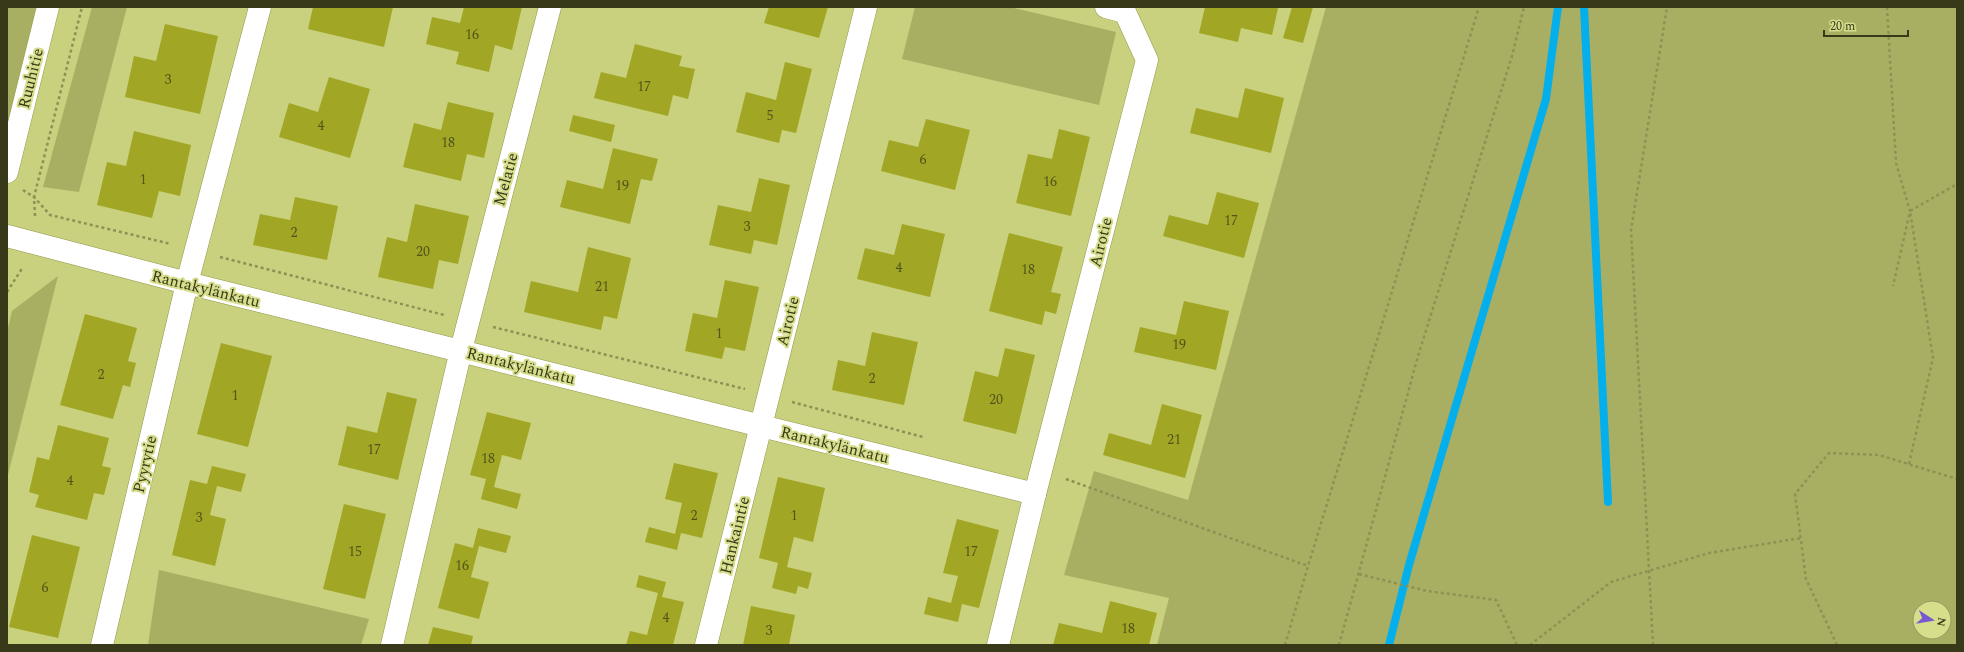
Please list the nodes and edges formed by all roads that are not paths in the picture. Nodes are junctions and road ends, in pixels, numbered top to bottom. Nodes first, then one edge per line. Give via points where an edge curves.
1 (48, 7) edge
2 (260, 7) edge
3 (550, 7) edge
4 (866, 7) edge
5 (1106, 7) edge
6 (7, 172) edge
7 (7, 236) edge
8 (187, 283) junction
9 (461, 350) junction
10 (761, 425) junction
11 (1035, 494) junction
12 (102, 645) edge
13 (392, 645) edge
14 (706, 645) edge
15 (998, 645) edge

1 - 6 street, Ruuhitie
2 - 8 street
3 - 9 street, Melatie
4 - 10 street, Airotie
5 - 11 street, Airotie via 1125,12 1148,60
7 - 8 street, Rantakylänkatu
8 - 9 street, Rantakylänkatu
8 - 12 street, Pyyrytie
9 - 10 street, Rantakylänkatu
9 - 13 street
10 - 11 street, Rantakylänkatu
10 - 14 street, Hankaintie
11 - 15 street

